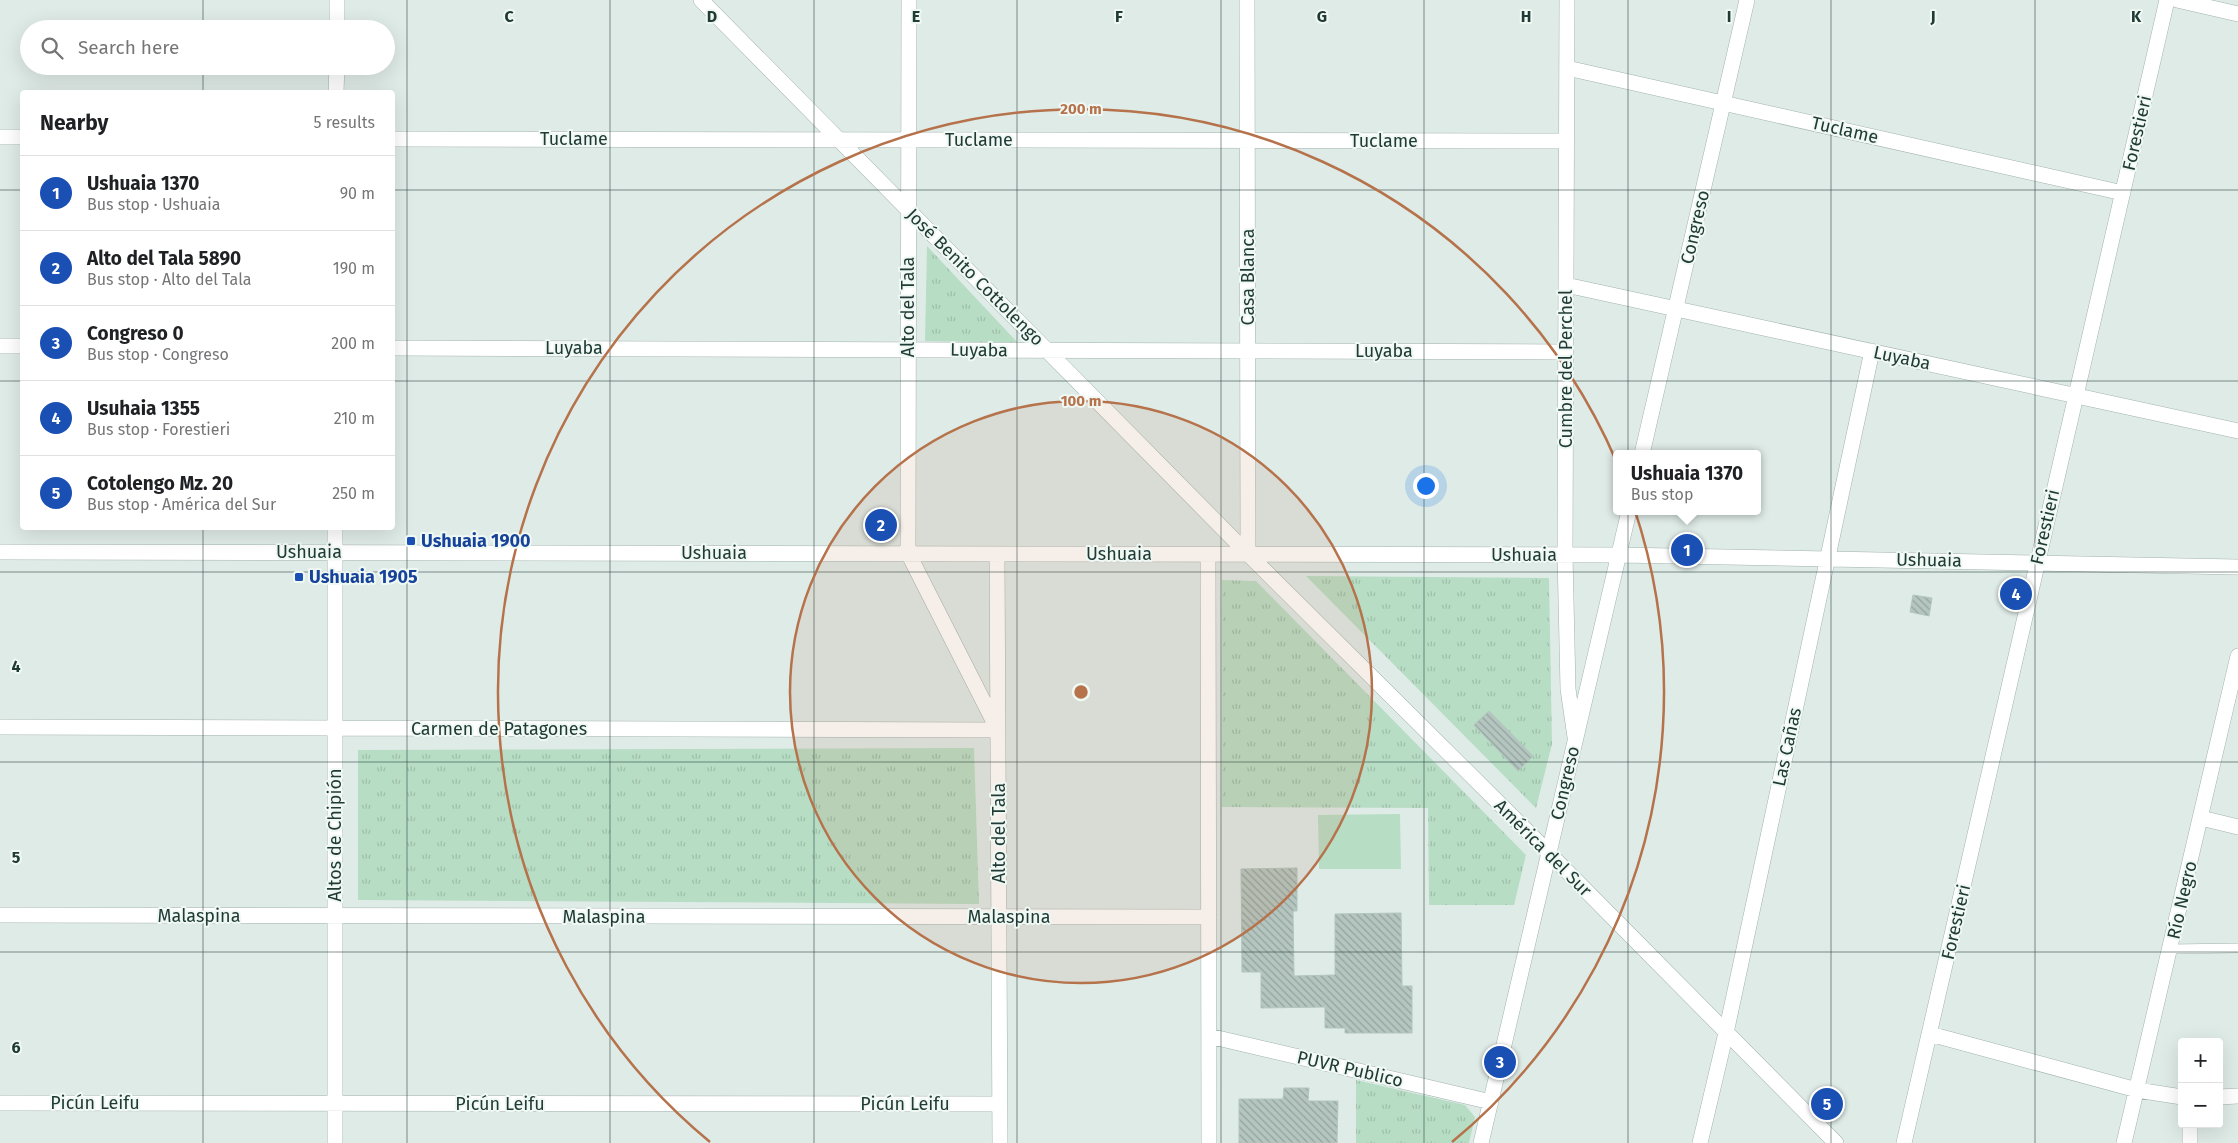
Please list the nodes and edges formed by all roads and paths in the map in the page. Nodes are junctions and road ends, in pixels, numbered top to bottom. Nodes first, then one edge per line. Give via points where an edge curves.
1 (337, 0) edge
2 (702, 0) edge
3 (909, 0) edge
4 (1247, 0) edge
5 (1567, 0) edge
6 (1748, 0) edge
7 (2167, 0) edge
8 (2178, 0) edge
9 (2238, 14) edge
10 (337, 20) edge
11 (1567, 68) junction
12 (336, 75) edge
13 (336, 90) edge
14 (1723, 103) junction
15 (0, 137) edge
16 (20, 137) edge
17 (395, 139) edge
18 (839, 140) junction
19 (908, 140) junction
20 (1248, 140) junction
21 (1566, 141) junction
22 (2123, 193) junction
23 (908, 210) junction
24 (1566, 285) junction
25 (1676, 308) junction
26 (0, 346) edge
27 (20, 346) edge
28 (395, 348) edge
29 (908, 350) junction
30 (1248, 350) junction
31 (1048, 351) junction
32 (1872, 351) junction
33 (1566, 352) junction
34 (2075, 396) junction
35 (2238, 431) edge
36 (1643, 450) edge
37 (1628, 515) edge
38 (335, 530) edge
39 (0, 552) edge
40 (335, 552) junction
41 (908, 554) junction
42 (997, 554) junction
43 (1208, 554) junction
44 (1248, 554) junction
45 (1565, 555) junction
46 (1619, 555) junction
47 (1828, 559) junction
48 (2037, 562) junction
49 (2238, 566) edge
50 (2238, 656) edge
51 (0, 727) edge
52 (335, 729) junction
53 (998, 730) junction
54 (1575, 737) junction
55 (2201, 818) junction
56 (2238, 827) edge
57 (1549, 854) junction
58 (0, 915) edge
59 (335, 916) junction
60 (999, 917) junction
61 (1209, 917) junction
62 (2238, 948) edge
63 (2171, 949) junction
64 (1726, 1033) junction
65 (1930, 1034) junction
66 (1209, 1036) junction
67 (2137, 1090) junction
68 (2178, 1096) edge
69 (2238, 1096) edge
70 (2223, 1097) edge
71 (1491, 1102) junction
72 (0, 1103) edge
73 (335, 1104) junction
74 (1000, 1104) junction
75 (2190, 1128) edge
76 (335, 1143) edge
77 (1000, 1143) edge
78 (1209, 1143) edge
79 (1481, 1143) edge
80 (1700, 1143) edge
81 (1836, 1143) edge
82 (1904, 1143) edge
83 (2124, 1143) edge
84 (2190, 1143) edge

1 - 10 street
2 - 18 street, José Benito Cottolengo
3 - 19 street, Alto del Tala
4 - 20 street, Casa Blanca
5 - 11 street, Cumbre del Perchel
6 - 14 street, Congreso
7 - 22 street, Forestieri
8 - 9 street
11 - 14 street, Tuclame
11 - 21 street, Cumbre del Perchel
12 - 13 street
14 - 22 street, Tuclame
14 - 25 street, Congreso
15 - 16 street
17 - 18 street, Tuclame
18 - 19 street, Tuclame
18 - 23 street, José Benito Cottolengo
19 - 20 street, Tuclame
19 - 23 street, Alto del Tala
20 - 21 street, Tuclame
20 - 30 street, Casa Blanca
21 - 24 street, Cumbre del Perchel
22 - 34 street, Forestieri
23 - 29 street, Alto del Tala
23 - 31 street, José Benito Cottolengo
24 - 25 street, Luyaba
24 - 33 street, Cumbre del Perchel
25 - 32 street, Luyaba
25 - 36 street, Congreso
26 - 27 street
28 - 29 street, Luyaba
29 - 31 street, Luyaba
29 - 41 street, Alto del Tala
30 - 31 street, Luyaba
30 - 33 street, Luyaba
30 - 44 street, Casa Blanca
31 - 44 street, José Benito Cottolengo
32 - 34 street, Luyaba
32 - 47 street, Las Cañas
33 - 45 street, Cumbre del Perchel
34 - 35 street, Luyaba
34 - 48 street, Forestieri
37 - 46 street, Congreso
38 - 40 street, Altos de Chipión
39 - 40 street, Ushuaia
40 - 41 street, Ushuaia
40 - 52 street, Altos de Chipión
41 - 42 street, Ushuaia
41 - 53 street
42 - 43 street, Ushuaia
42 - 53 street, Alto del Tala
43 - 44 street, Ushuaia
43 - 61 street
44 - 45 street, Ushuaia
44 - 57 street, América del Sur
45 - 46 street, Ushuaia
45 - 54 street, Cumbre del Perchel via 1568,688
46 - 47 street, Ushuaia
46 - 54 street, Congreso
47 - 48 street, Ushuaia
47 - 64 street, Las Cañas
48 - 49 street, Ushuaia
48 - 65 street, Forestieri
50 - 55 street, Río Negro
51 - 52 street, Carmen de Patagones
52 - 53 street, Carmen de Patagones
52 - 59 street, Altos de Chipión
53 - 60 street, Alto del Tala
54 - 57 street, Congreso
55 - 56 street
55 - 63 street, Río Negro
57 - 64 street, América del Sur
57 - 71 street, Congreso
58 - 59 street, Malaspina
59 - 60 street, Malaspina
59 - 73 street, Altos de Chipión
60 - 61 street, Malaspina
60 - 74 street, Alto del Tala
61 - 66 street
62 - 63 lane
63 - 67 street, Río Negro
64 - 80 street, Las Cañas
64 - 81 street, América del Sur
65 - 67 street
65 - 82 street, Forestieri
66 - 71 street, PUVR Publico
66 - 78 street
67 - 68 street
67 - 83 street, Río Negro
69 - 70 street
71 - 79 street, Congreso
72 - 73 street, Picún Leifu
73 - 74 street, Picún Leifu
73 - 76 street, Altos de Chipión
74 - 77 street, Alto del Tala
75 - 84 street

